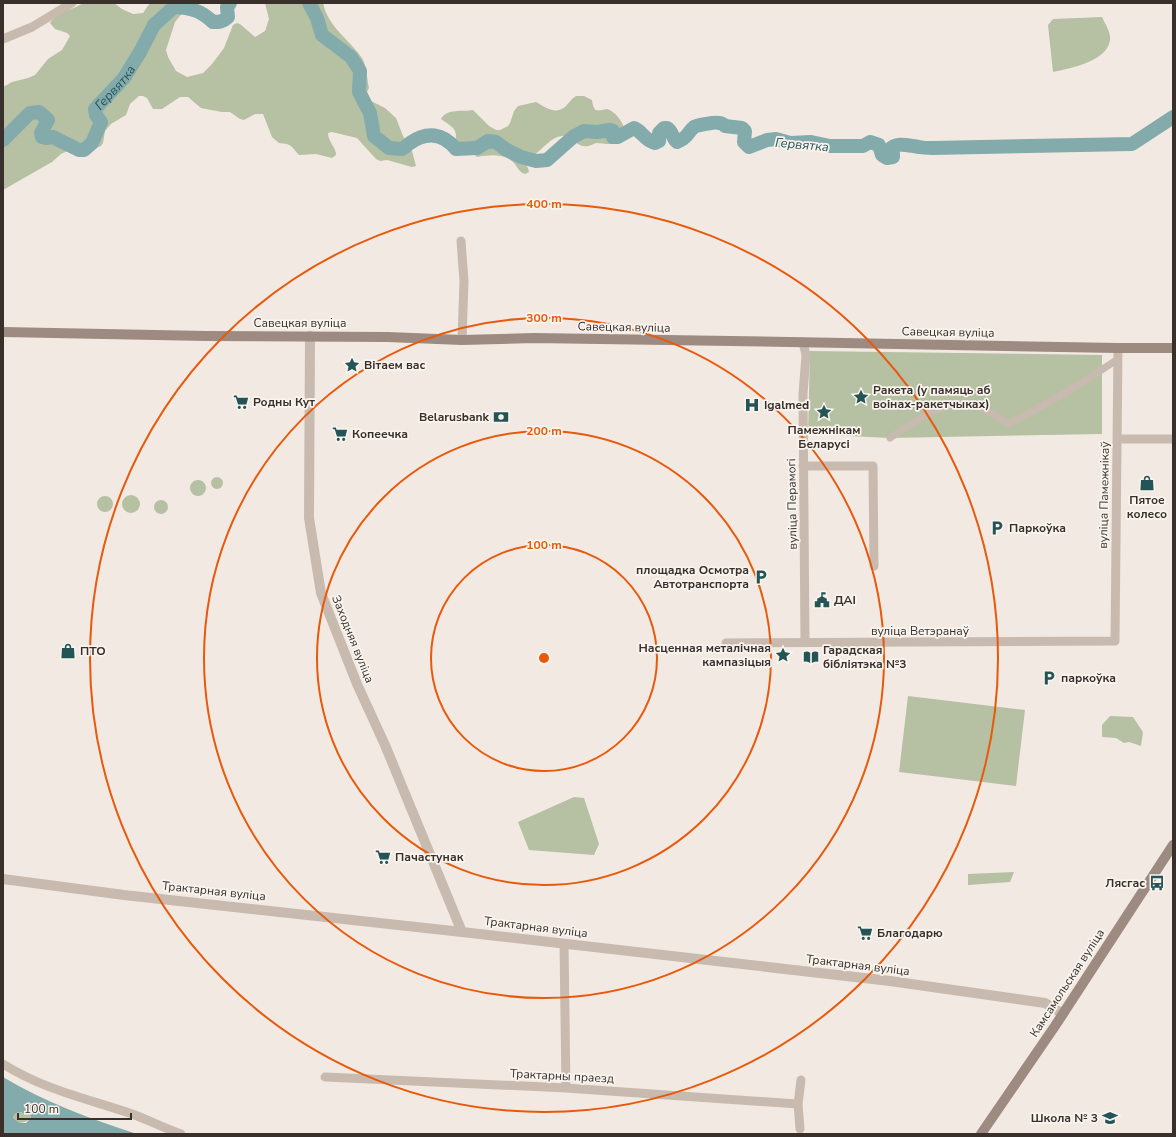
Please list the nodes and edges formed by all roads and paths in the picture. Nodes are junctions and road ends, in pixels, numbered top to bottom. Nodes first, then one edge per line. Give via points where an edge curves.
1 (72, 3) edge
2 (3, 39) edge
3 (461, 241) dead end
4 (3, 332) edge
5 (310, 336) junction
6 (462, 340) junction
7 (804, 342) junction
8 (1173, 348) edge
9 (1118, 353) junction
10 (890, 438) dead end
11 (1117, 439) junction
12 (1173, 439) edge
13 (803, 466) junction
14 (874, 566) dead end
15 (1114, 641) joint
16 (805, 642) junction
17 (726, 643) dead end
18 (1173, 845) edge
19 (3, 879) edge
20 (462, 932) junction
21 (564, 944) junction
22 (1063, 1014) junction
23 (3, 1064) edge
24 (325, 1077) dead end
25 (801, 1080) dead end
26 (566, 1088) junction
27 (798, 1104) junction
28 (800, 1129) dead end
29 (181, 1134) edge
30 (981, 1134) edge

1 - 2 street via 32,28
3 - 6 street via 464,281
4 - 5 main road, Савецкая вуліца
5 - 6 main road, Савецкая вуліца
5 - 20 street, Заходняя вуліца via 310,518 321,593
6 - 7 main road, Савецкая вуліца via 534,338
7 - 9 main road, Савецкая вуліца
7 - 13 street, вуліца Перамогі via 806,355
8 - 9 main road, Савецкая вуліца
9 - 10 street via 1087,380 1009,424 971,404 953,404 921,418
9 - 11 street, вуліца Памежнікаў
11 - 12 street
11 - 15 street, вуліца Памежнікаў
13 - 14 street via 873,466
13 - 16 street, вуліца Перамогі
15 - 16 street, вуліца Ветэранаў
16 - 17 street, вуліца Ветэранаў
18 - 22 main road, Камсамольская вуліца
19 - 20 street, Трактарная вуліца via 124,895
20 - 21 street, Трактарная вуліца
21 - 22 street, Трактарная вуліца via 890,981 1046,1003
21 - 26 street
22 - 30 main road, Камсамольская вуліца
23 - 29 street via 23,1076 61,1092 136,1116
24 - 26 street, Трактарны праезд
25 - 27 street
26 - 27 street, Трактарны праезд
27 - 28 street

